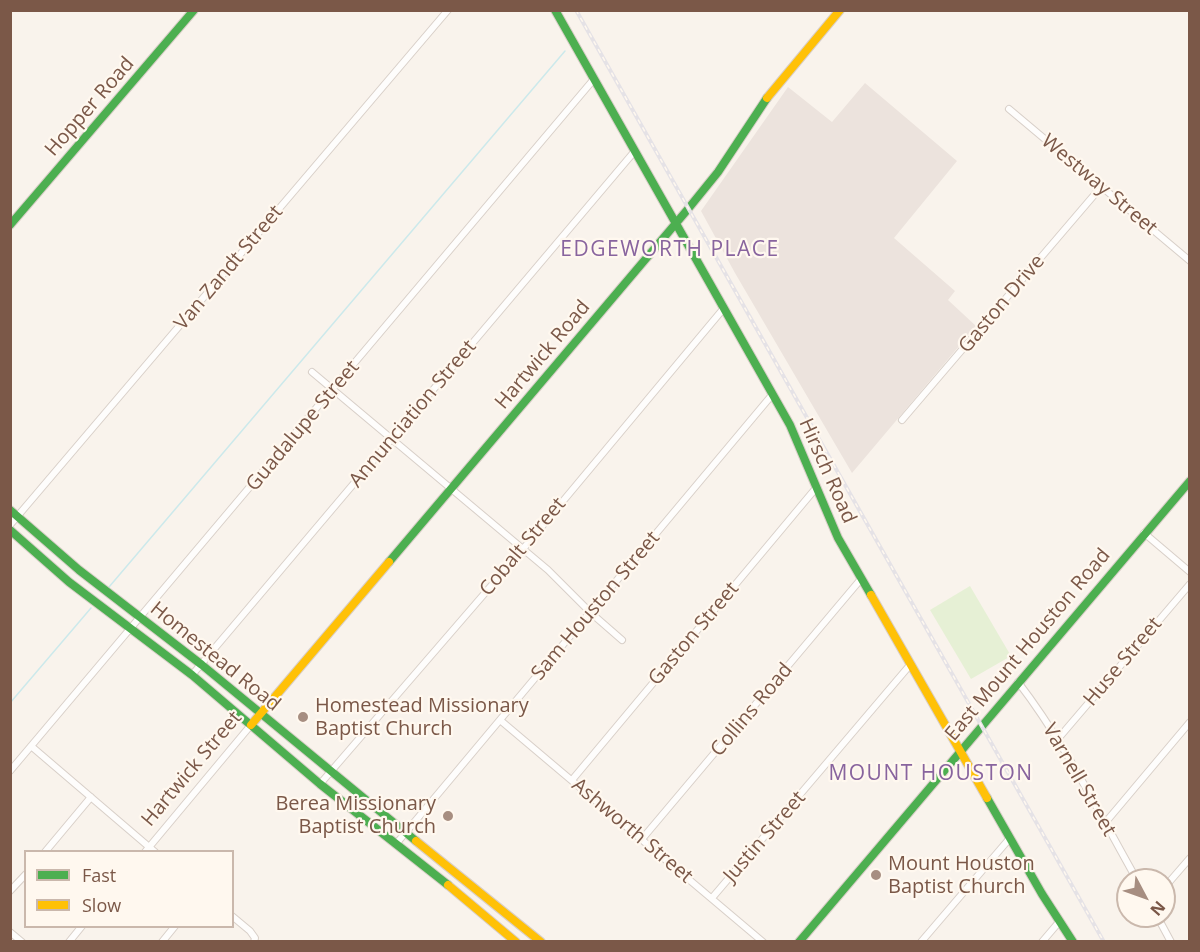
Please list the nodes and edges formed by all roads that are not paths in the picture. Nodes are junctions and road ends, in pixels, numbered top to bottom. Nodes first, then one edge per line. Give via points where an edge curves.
1 (194, 10) edge
2 (448, 10) edge
3 (555, 10) edge
4 (840, 10) edge
5 (594, 79) junction
6 (1009, 109) dead end
7 (634, 152) junction
8 (1101, 187) junction
9 (675, 224) junction
10 (10, 225) edge
11 (1190, 261) edge
12 (724, 308) junction
13 (312, 372) dead end
14 (333, 390) junction
15 (772, 395) junction
16 (903, 420) dead end
17 (392, 439) junction
18 (1190, 481) edge
19 (816, 488) junction
20 (452, 489) junction
21 (10, 510) edge
22 (18, 516) junction
23 (10, 525) edge
24 (10, 530) edge
25 (1144, 533) junction
26 (523, 549) junction
27 (79, 570) junction
28 (1190, 572) edge
29 (861, 579) junction
30 (69, 582) junction
31 (1190, 584) edge
32 (591, 613) junction
33 (140, 618) junction
34 (131, 629) junction
35 (622, 640) dead end
36 (201, 665) junction
37 (910, 665) junction
38 (192, 675) junction
39 (1017, 682) junction
40 (261, 713) junction
41 (500, 720) junction
42 (1190, 723) edge
43 (251, 725) junction
44 (1057, 740) junction
45 (32, 746) junction
46 (960, 751) junction
47 (10, 771) edge
48 (330, 772) junction
49 (572, 780) junction
50 (320, 784) junction
51 (91, 797) junction
52 (1105, 823) junction
53 (406, 832) junction
54 (1010, 838) junction
55 (642, 839) junction
56 (396, 844) junction
57 (47, 850) edge
58 (150, 850) edge
59 (1190, 858) edge
60 (1130, 868) edge
61 (1176, 874) edge
62 (24, 876) edge
63 (471, 885) junction
64 (10, 891) edge
65 (464, 898) junction
66 (712, 898) junction
67 (234, 918) edge
68 (1059, 922) junction
69 (81, 928) edge
70 (174, 928) edge
71 (1163, 928) edge
72 (10, 932) edge
73 (22, 942) edge
74 (69, 942) edge
75 (162, 942) edge
76 (254, 942) edge
77 (516, 942) edge
78 (541, 942) edge
79 (763, 942) edge
80 (799, 942) edge
81 (921, 942) edge
82 (1042, 942) edge
83 (1073, 942) edge
84 (1171, 942) edge

1 - 10 main road, Hopper Road
2 - 22 street, Van Zandt Street
3 - 5 main road, Hirsch Road
4 - 9 main road, Hartwick Road via 758,109 718,172
5 - 7 main road, Hirsch Road
5 - 14 street, Guadalupe Street
6 - 8 street, Westway Street
7 - 9 main road, Hirsch Road
7 - 17 street, Annunciation Street
8 - 11 street, Westway Street
8 - 16 street, Gaston Drive
9 - 12 main road, Hirsch Road
9 - 20 main road, Hartwick Road
12 - 15 main road, Hirsch Road
12 - 26 street, Cobalt Street
13 - 14 street
14 - 17 street
14 - 33 street, Guadalupe Street
15 - 19 main road, Hirsch Road via 803,452
15 - 32 street, Sam Houston Street
17 - 20 street
17 - 36 street, Annunciation Street
18 - 25 main road, East Mount Houston Road
19 - 29 main road, Hirsch Road
19 - 49 street, Gaston Street
20 - 26 street
20 - 40 main road, Hartwick Road
21 - 22 main road, Homestead Road
22 - 23 street, Van Zandt Street
22 - 27 main road, Homestead Road
24 - 30 main road, Homestead Road
25 - 28 street
25 - 39 main road, East Mount Houston Road
26 - 32 street
26 - 48 street, Cobalt Street
27 - 30 main road
27 - 33 main road, Homestead Road
29 - 37 main road, Hirsch Road
29 - 55 street, Collins Road
30 - 34 main road, Homestead Road
31 - 44 street, Huse Street
32 - 35 street
32 - 41 street, Sam Houston Street
33 - 34 street, Guadalupe Street
33 - 36 main road, Homestead Road
34 - 38 main road, Homestead Road
34 - 45 street, Guadalupe Street
36 - 38 street, Annunciation Street
36 - 40 main road, Homestead Road
37 - 46 main road, Hirsch Road
37 - 66 street, Justin Street
38 - 43 main road, Homestead Road
39 - 44 street, Varnell Street
39 - 46 main road, East Mount Houston Road
40 - 43 main road, Hartwick Street
40 - 48 main road, Homestead Road
41 - 49 street, Ashworth Street
41 - 53 street, Sam Houston Street
42 - 52 street
43 - 50 main road, Homestead Road
43 - 58 street, Hartwick Street
44 - 52 street, Varnell Street
45 - 47 street, Guadalupe Street
45 - 51 street
46 - 54 main road, Hirsch Road
46 - 80 main road, East Mount Houston Road
48 - 50 street, Cobalt Street
48 - 53 main road, Homestead Road
49 - 55 street, Ashworth Street
50 - 56 main road, Homestead Road
51 - 57 street
51 - 58 street
52 - 60 street, Varnell Street
53 - 56 street, Sam Houston Street
53 - 63 main road, Homestead Road
54 - 68 main road, Hirsch Road
54 - 81 street
55 - 66 street, Ashworth Street
56 - 65 main road, Homestead Road
59 - 61 street
62 - 64 street
63 - 65 main road
63 - 78 main road, Homestead Road
65 - 77 main road, Homestead Road
66 - 79 street, Ashworth Street
67 - 76 street via 255,938
68 - 82 street
68 - 83 main road, Hirsch Road
69 - 74 street
70 - 75 street
71 - 84 street
72 - 73 street

